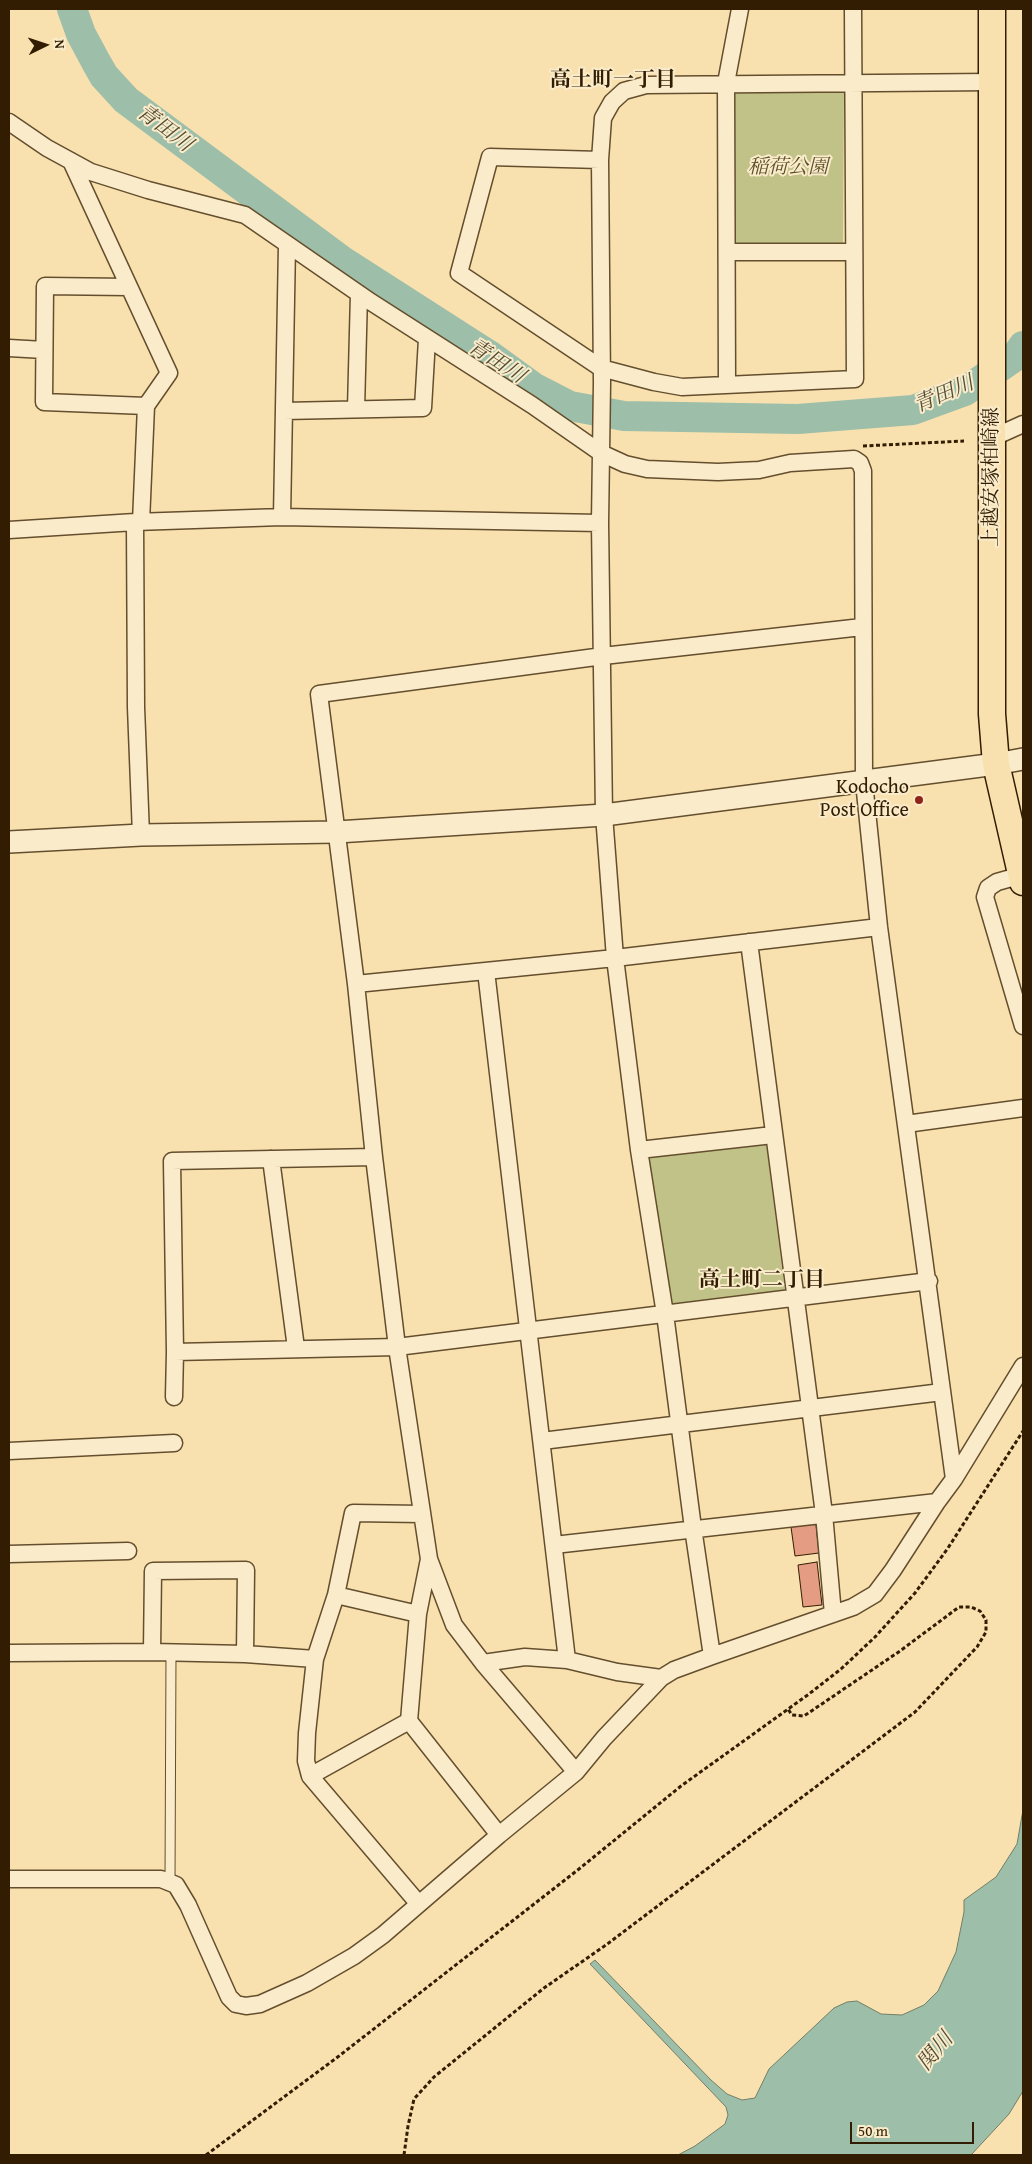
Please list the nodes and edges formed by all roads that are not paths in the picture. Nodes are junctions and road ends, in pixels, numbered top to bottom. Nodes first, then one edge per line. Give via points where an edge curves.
1 (740, 9) edge
2 (853, 9) edge
3 (992, 9) edge
4 (992, 82) junction
5 (726, 83) junction
6 (852, 84) junction
7 (9, 122) edge
8 (600, 160) junction
9 (71, 161) junction
10 (287, 245) junction
11 (727, 252) junction
12 (854, 252) junction
13 (129, 287) junction
14 (359, 294) junction
15 (427, 339) junction
16 (9, 348) edge
17 (44, 350) junction
18 (602, 376) junction
19 (727, 384) junction
20 (146, 406) junction
21 (356, 409) junction
22 (284, 411) junction
23 (1023, 424) edge
24 (992, 438) junction
25 (601, 447) junction
26 (282, 517) junction
27 (138, 522) junction
28 (600, 523) junction
29 (9, 530) edge
30 (862, 627) junction
31 (603, 656) junction
32 (1023, 760) edge
33 (996, 764) junction
34 (864, 782) junction
35 (604, 815) junction
36 (337, 832) junction
37 (141, 835) junction
38 (9, 842) edge
39 (1022, 878) edge
40 (879, 927) junction
41 (749, 942) junction
42 (615, 958) junction
43 (486, 971) junction
44 (356, 984) junction
45 (1023, 1026) edge
46 (1023, 1108) edge
47 (906, 1124) junction
48 (772, 1135) junction
49 (639, 1150) junction
50 (374, 1157) junction
51 (271, 1159) junction
52 (929, 1281) junction
53 (795, 1299) junction
54 (665, 1314) junction
55 (529, 1332) junction
56 (397, 1346) junction
57 (296, 1348) junction
58 (175, 1352) junction
59 (1023, 1366) edge
60 (942, 1392) junction
61 (174, 1397) dead end
62 (810, 1408) junction
63 (680, 1425) junction
64 (542, 1441) junction
65 (174, 1443) dead end
66 (9, 1451) edge
67 (954, 1479) junction
68 (937, 1502) junction
69 (422, 1514) junction
70 (824, 1514) junction
71 (693, 1528) junction
72 (554, 1545) junction
73 (128, 1551) dead end
74 (9, 1554) edge
75 (429, 1559) junction
76 (336, 1595) junction
77 (418, 1614) junction
78 (833, 1614) junction
79 (152, 1652) junction
80 (9, 1653) edge
81 (171, 1653) junction
82 (244, 1654) junction
83 (712, 1656) junction
84 (315, 1659) junction
85 (568, 1660) junction
86 (483, 1663) junction
87 (660, 1678) junction
88 (409, 1721) junction
89 (576, 1772) junction
90 (310, 1776) junction
91 (499, 1835) junction
92 (9, 1879) edge
93 (170, 1882) junction
94 (418, 1903) junction

1 - 5 street
2 - 6 street
3 - 4 main road, 上越安塚柏崎線
4 - 6 street
4 - 24 main road, 上越安塚柏崎線
5 - 6 street
5 - 8 street via 646,85 624,92 612,102 603,118
5 - 11 street
6 - 12 street
7 - 9 street
8 - 18 street
8 - 18 street via 490,157 459,273
9 - 10 street via 91,172 148,190 245,215
9 - 13 street
10 - 14 street
10 - 22 street
11 - 12 street
11 - 19 street
12 - 19 street via 855,379
13 - 17 street via 45,286
13 - 20 street via 169,373
14 - 15 street
14 - 21 street
15 - 21 street via 423,408
15 - 25 street
16 - 17 street
17 - 20 street via 44,402
18 - 19 street via 682,386
18 - 25 street
20 - 27 street
21 - 22 street
22 - 26 street
23 - 24 street
24 - 33 main road, 上越安塚柏崎線 via 992,714
25 - 28 street
25 - 30 street via 625,464 678,472 759,470 790,463 854,459 860,463 863,471
26 - 27 street
26 - 28 street
27 - 29 street
27 - 37 street via 136,707
28 - 31 street
30 - 31 street
30 - 34 street
31 - 35 street
31 - 36 street via 319,694
32 - 33 street
33 - 34 street
33 - 39 main road, 上越安塚柏崎線
34 - 35 street
34 - 40 street
35 - 36 street
35 - 42 street
36 - 37 street
36 - 44 street
37 - 38 street
39 - 45 street via 997,882 988,888 985,898
40 - 41 street
40 - 47 street
41 - 42 street
41 - 48 street
42 - 43 street
42 - 49 street
43 - 44 street
43 - 55 street
44 - 50 street
46 - 47 street
47 - 52 street
48 - 49 street
48 - 53 street
49 - 54 street
50 - 51 street
50 - 56 street
51 - 57 street
51 - 58 street via 172,1160
52 - 53 street
52 - 60 street
53 - 54 street
53 - 62 street
54 - 55 street
54 - 63 street
55 - 56 street
55 - 64 street
56 - 57 street
56 - 69 street
57 - 58 street
58 - 61 street
59 - 67 street
60 - 62 street
60 - 67 street
62 - 63 street
62 - 70 street
63 - 64 street
63 - 71 street
64 - 72 street
65 - 66 street
67 - 68 street
68 - 70 street
68 - 78 street via 875,1594
69 - 75 street
69 - 76 street via 353,1513
70 - 71 street
70 - 78 street
71 - 72 street
71 - 83 street
72 - 85 street
73 - 74 street
75 - 77 street
75 - 86 street via 454,1625
76 - 77 street
76 - 84 street
77 - 88 street
78 - 83 street
79 - 80 street
79 - 81 street
79 - 82 street via 153,1571 246,1570
81 - 82 street
81 - 93 lane
82 - 84 street
83 - 87 street
84 - 90 street via 306,1734 306,1761
85 - 86 street via 525,1657
85 - 87 street
86 - 89 street
87 - 89 street
88 - 90 street
88 - 91 street
89 - 91 street
90 - 94 street
91 - 94 street
92 - 93 street via 162,1878
93 - 94 street via 176,1885 188,1905 229,1997 236,2004 246,2006 260,2004 307,1983 354,1956

